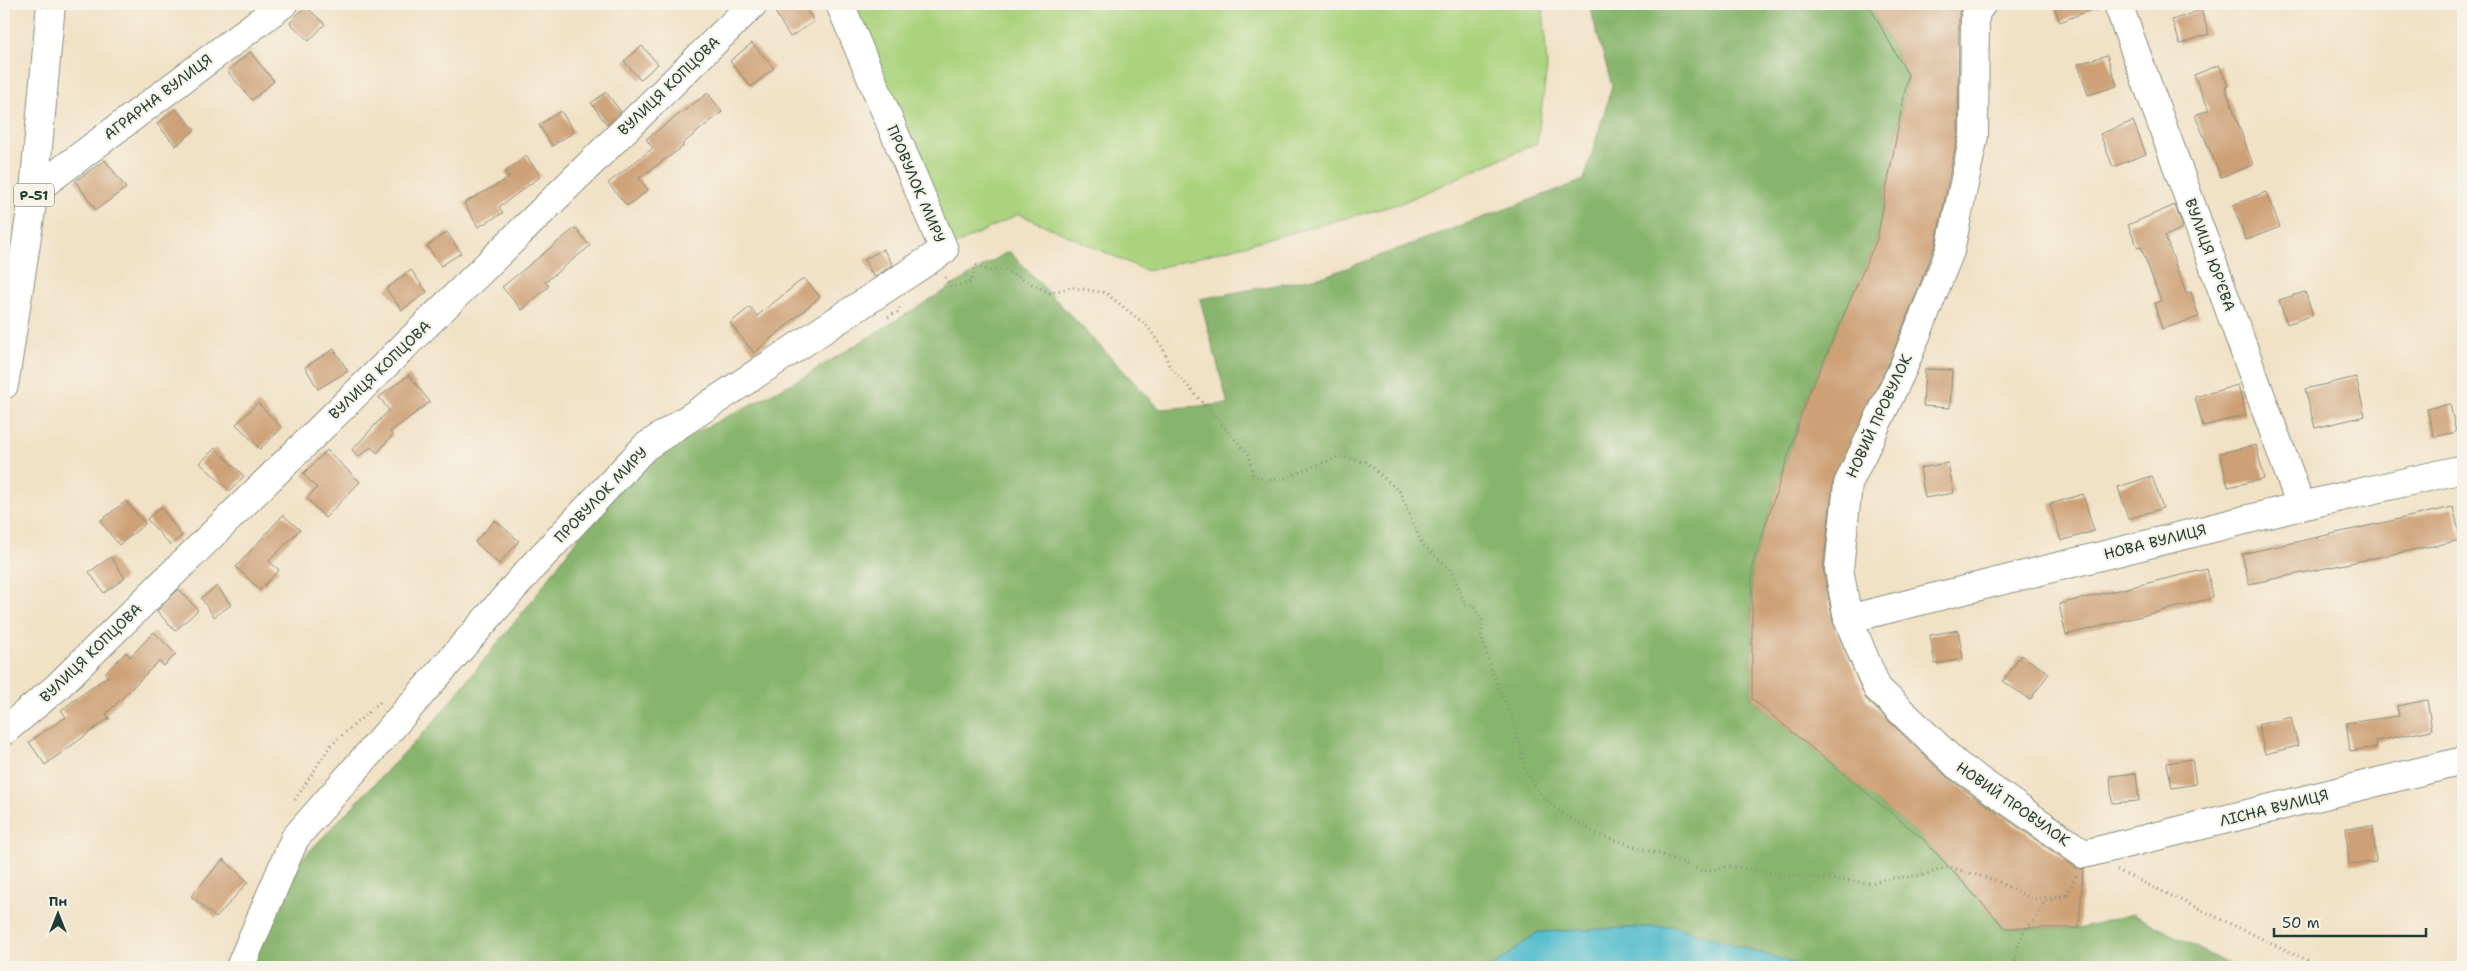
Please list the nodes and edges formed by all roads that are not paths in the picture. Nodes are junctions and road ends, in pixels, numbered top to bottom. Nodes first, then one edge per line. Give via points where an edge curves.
1 (51, 4) edge
2 (283, 4) edge
3 (753, 4) edge
4 (840, 4) edge
5 (2118, 4) edge
6 (1975, 7) edge
7 (34, 191) junction
8 (4, 385) edge
9 (2463, 469) edge
10 (2301, 506) junction
11 (1848, 619) junction
12 (4, 731) edge
13 (2463, 761) edge
14 (2084, 854) joint
15 (240, 967) edge

1 - 7 street, Р-51
2 - 7 street, АГРАРНА ВУЛИЦЯ
3 - 12 street, ВУЛИЦЯ КОПЦОВА via 56,688
4 - 15 street, ПРОВУЛОК МИРУ via 944,250 645,447 532,567 295,838
5 - 10 street, ВУЛИЦЯ ЮР'ЄВА
6 - 11 street, НОВИЙ ПРОВУЛОК via 1974,136 1950,251 1903,368 1848,484 1840,569
7 - 8 street, Р-51
9 - 10 street, НОВА ВУЛИЦЯ
10 - 11 street, НОВА ВУЛИЦЯ
11 - 14 street, НОВИЙ ПРОВУЛОК via 1877,688 1957,765
13 - 14 street, ЛІСНА ВУЛИЦЯ

